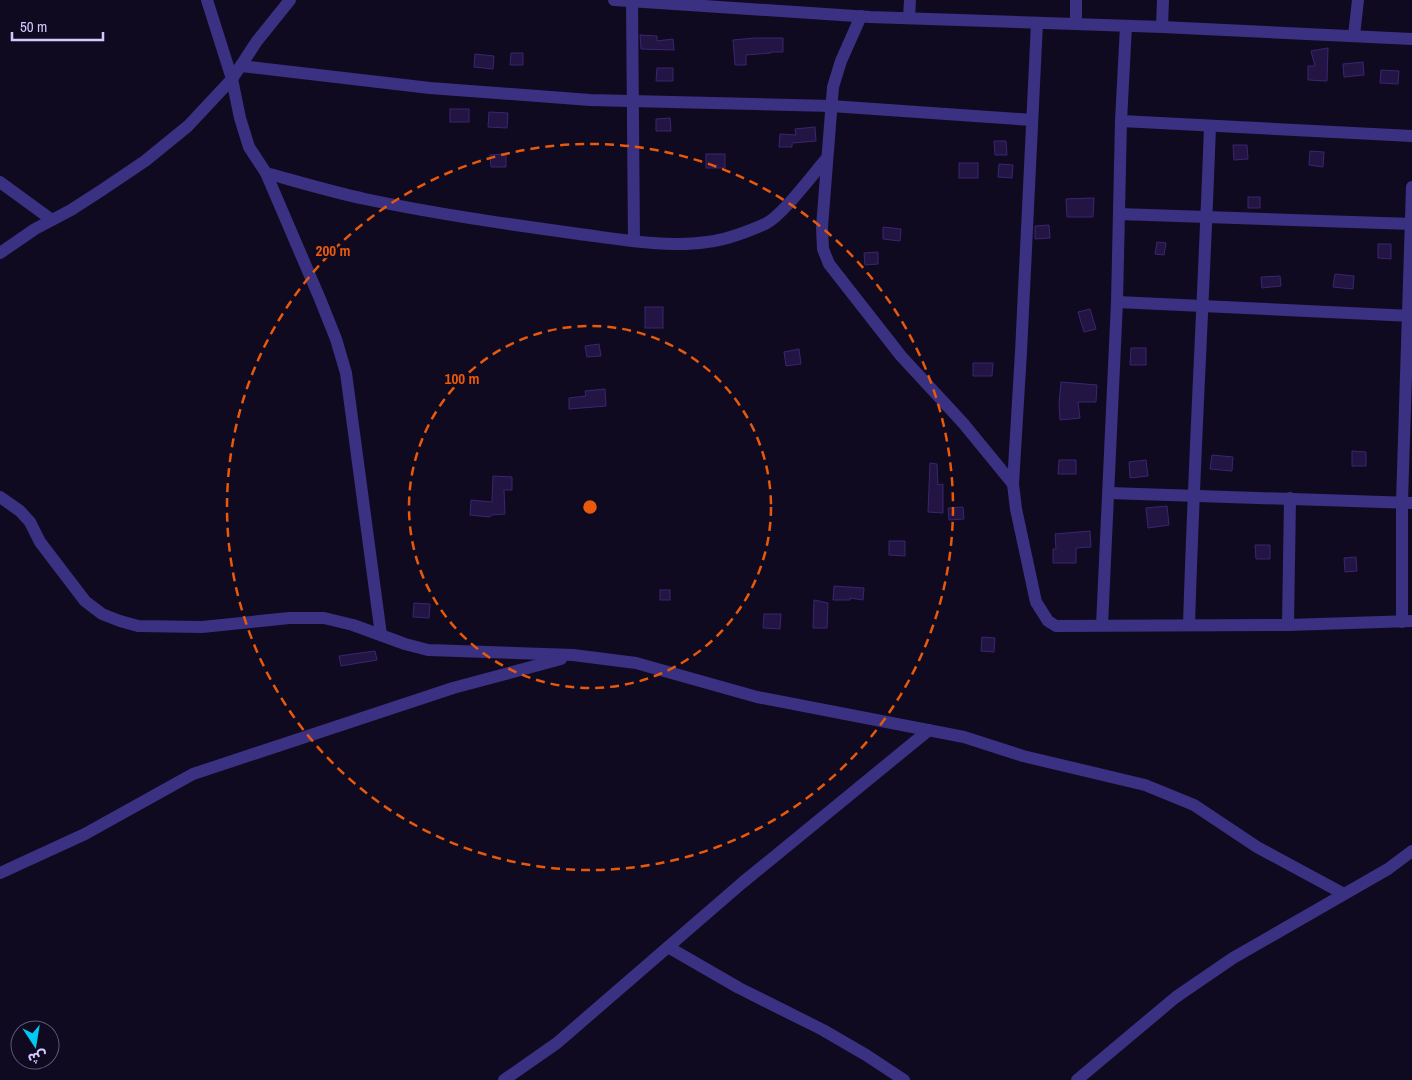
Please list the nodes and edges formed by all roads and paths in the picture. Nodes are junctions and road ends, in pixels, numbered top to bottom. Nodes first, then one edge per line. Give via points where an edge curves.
1 (207, 0) edge
2 (290, 0) edge
3 (614, 0) edge
4 (632, 0) edge
5 (910, 0) edge
6 (1076, 0) edge
7 (1164, 0) edge
8 (1358, 0) edge
9 (800, 6) edge
10 (861, 16) junction
11 (909, 18) junction
12 (1037, 23) junction
13 (1076, 24) junction
14 (1126, 26) junction
15 (1162, 27) junction
16 (1354, 35) junction
17 (1412, 39) edge
18 (241, 66) junction
19 (232, 79) junction
20 (633, 101) junction
21 (831, 106) junction
22 (1032, 120) junction
23 (1121, 121) junction
24 (1210, 126) junction
25 (1412, 136) edge
26 (827, 158) junction
27 (266, 173) junction
28 (0, 182) edge
29 (1412, 187) edge
30 (1119, 214) junction
31 (1206, 217) junction
32 (52, 220) junction
33 (1411, 224) edge
34 (634, 241) junction
35 (0, 253) edge
36 (1117, 302) junction
37 (1203, 305) junction
38 (1410, 316) edge
39 (1013, 484) junction
40 (1108, 493) junction
41 (1193, 494) junction
42 (0, 497) edge
43 (1290, 498) junction
44 (1407, 502) edge
45 (1407, 621) edge
46 (1102, 625) junction
47 (1189, 625) junction
48 (1288, 625) junction
49 (381, 635) junction
50 (573, 655) junction
51 (929, 730) junction
52 (1412, 851) edge
53 (0, 873) edge
54 (1344, 894) junction
55 (668, 947) junction
56 (504, 1080) edge
57 (904, 1080) edge
58 (1077, 1080) edge

1 - 19 street
2 - 18 street
3 - 4 street
4 - 9 street
4 - 20 street
5 - 11 street
6 - 13 street
7 - 15 street
8 - 16 street
9 - 10 street
10 - 11 street
10 - 21 street via 841,61
11 - 12 street
12 - 13 street
12 - 22 street
13 - 14 street
14 - 15 street
14 - 23 street
15 - 16 street
16 - 17 street
18 - 19 street
18 - 20 street via 430,88
19 - 27 street via 249,147
19 - 32 street via 188,126 145,161
20 - 21 street
20 - 34 street
21 - 22 street
21 - 26 street
22 - 39 street
23 - 24 street
23 - 30 street
24 - 25 street
24 - 31 street
26 - 34 street via 778,214 743,233 708,242 682,244
26 - 39 street via 822,227 823,249 828,264 902,356
27 - 34 street via 364,199 527,227
27 - 49 street via 336,339 346,374
28 - 32 street
29 - 33 street
30 - 31 street
30 - 36 street
31 - 33 street
31 - 37 street
32 - 35 street
33 - 38 street
36 - 37 street
36 - 40 street
37 - 38 street
37 - 41 street
38 - 44 street
39 - 46 street via 1036,602 1056,626
40 - 41 street
40 - 46 street
41 - 43 street
41 - 47 street
42 - 49 street via 30,522 40,542 85,601 102,614 120,621 138,626 202,627 289,618 324,618
43 - 44 street
43 - 48 street
44 - 45 street
45 - 48 street
46 - 47 street
47 - 48 street
49 - 50 street via 428,650
50 - 51 street via 636,663 757,696
50 - 53 street via 453,688 193,774 84,834
51 - 54 street via 1145,785 1194,805 1257,847
51 - 55 street
52 - 54 street
54 - 58 street via 1233,958 1184,992
55 - 56 street via 557,1043
55 - 57 street via 739,988 823,1030

